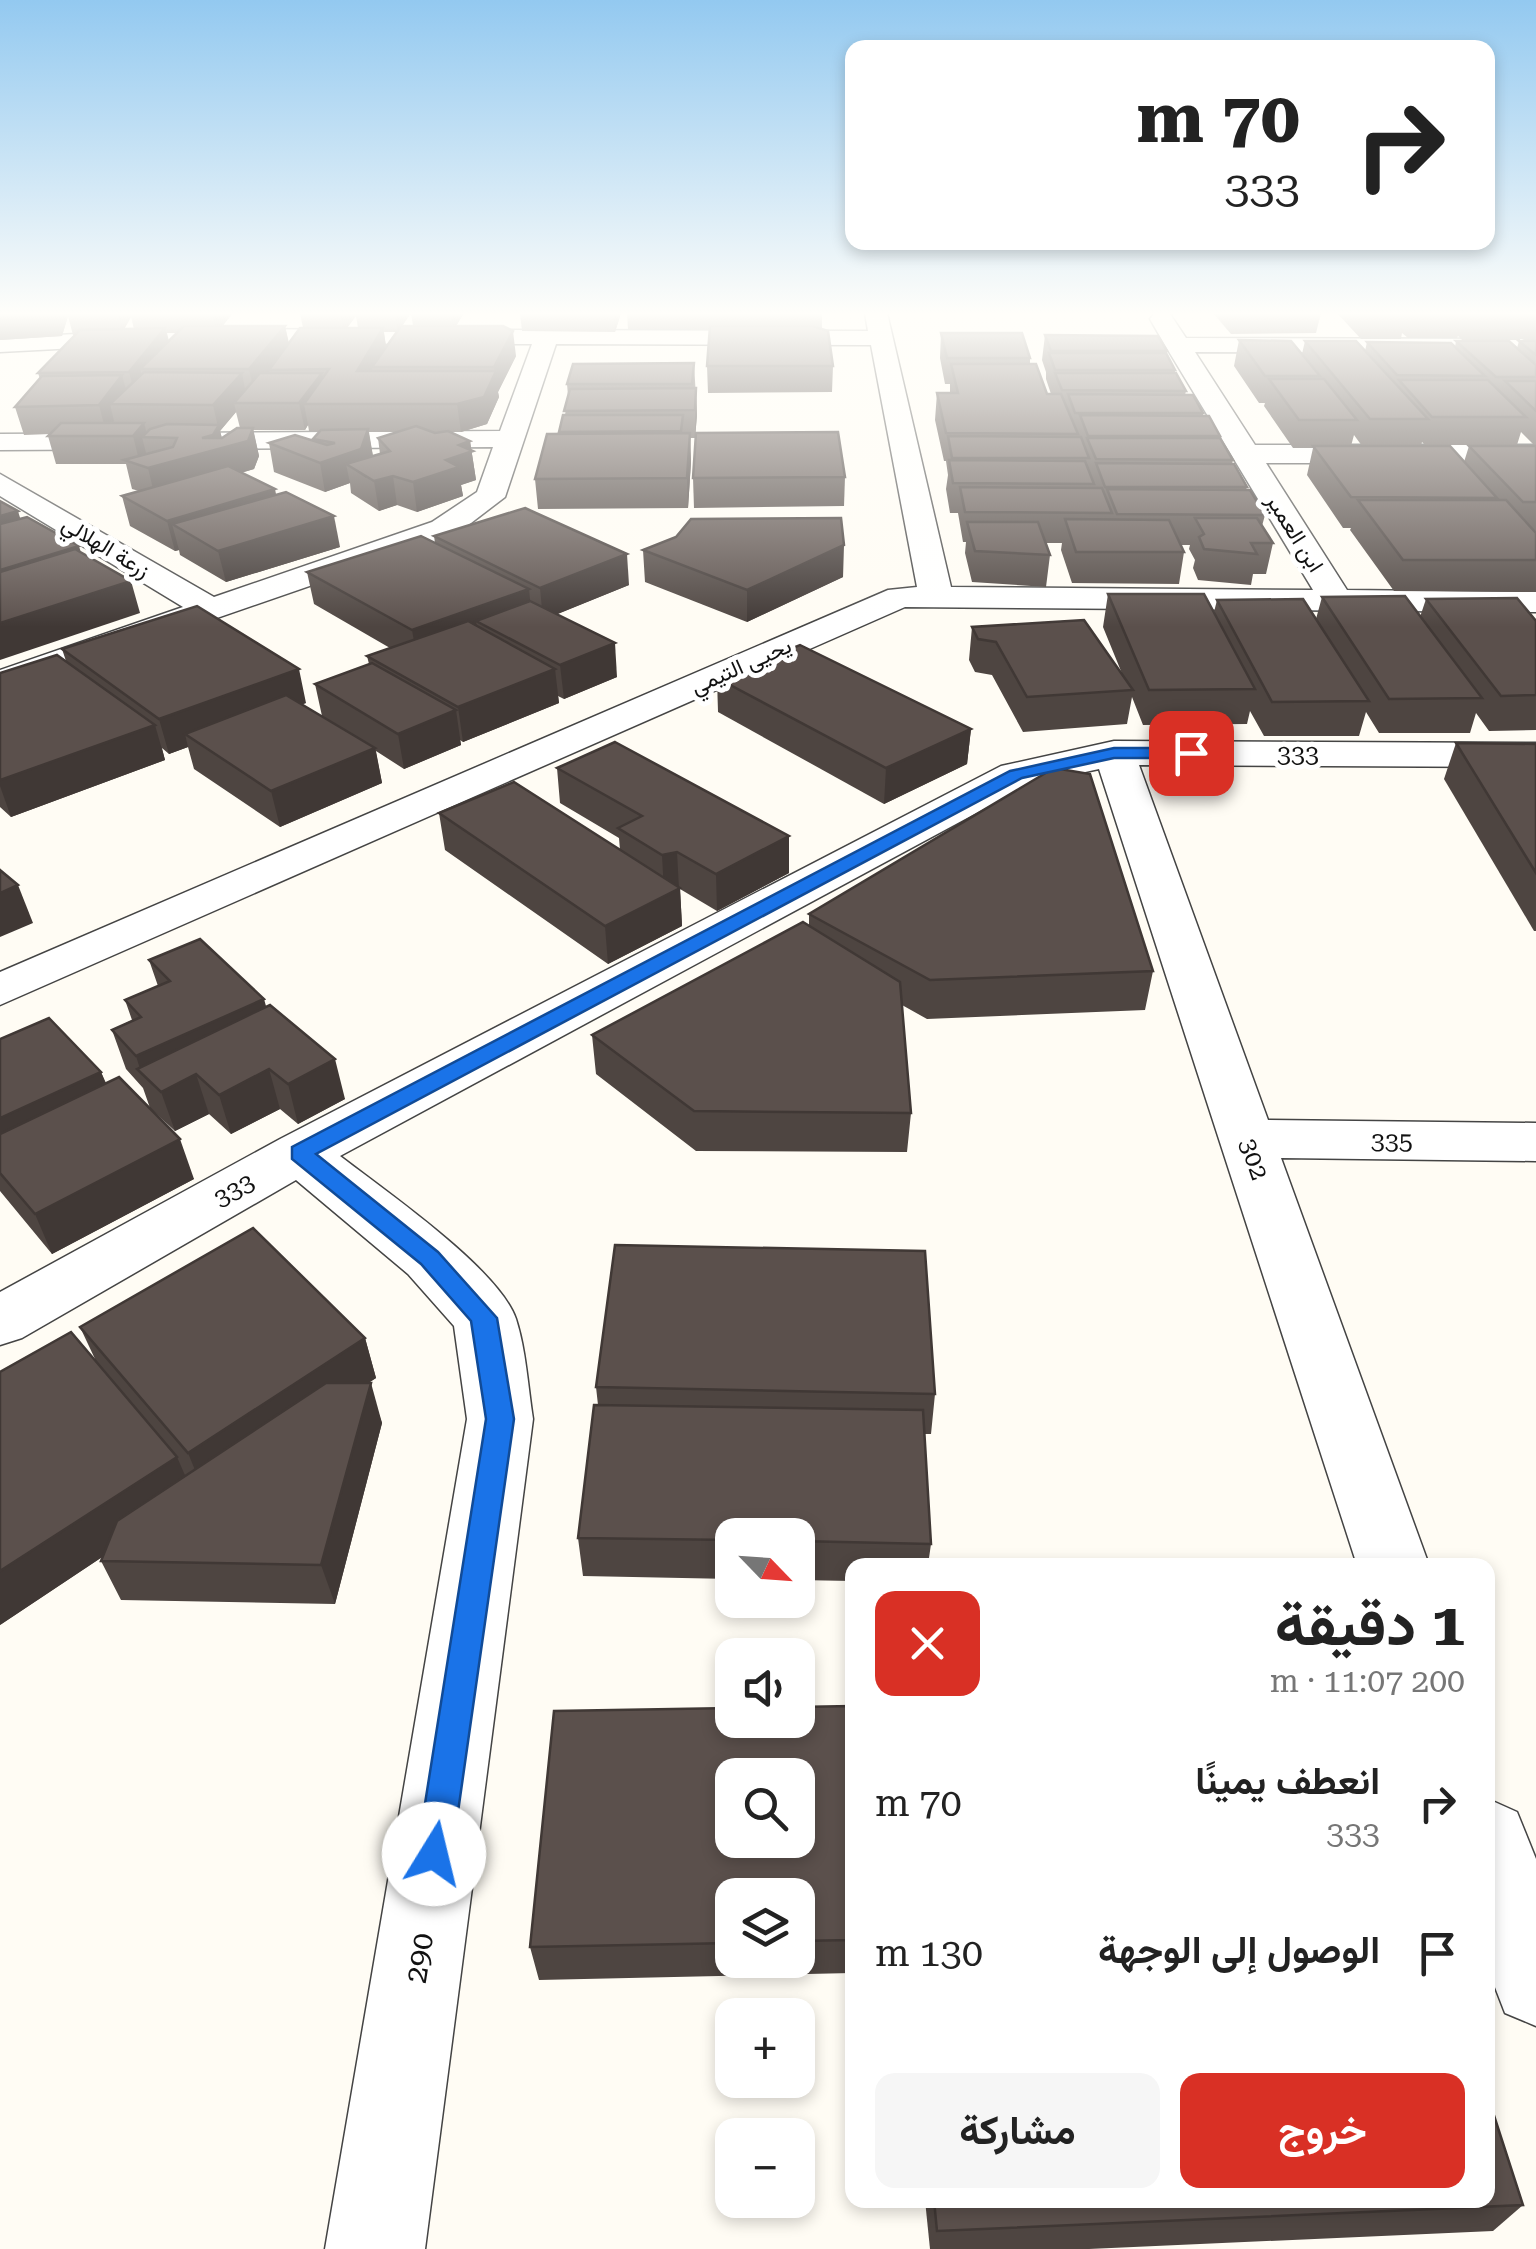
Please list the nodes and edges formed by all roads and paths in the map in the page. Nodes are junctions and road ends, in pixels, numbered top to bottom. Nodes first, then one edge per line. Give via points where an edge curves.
1 (518, 418) edge
2 (898, 418) edge
3 (1223, 418) edge
4 (511, 438) junction
5 (0, 442) edge
6 (1245, 454) junction
7 (1536, 454) edge
8 (0, 482) edge
9 (936, 598) junction
10 (1337, 601) junction
11 (1536, 602) edge
12 (213, 611) junction
13 (0, 682) edge
14 (1114, 753) junction
15 (1536, 754) edge
16 (0, 990) edge
17 (1247, 1140) junction
18 (1536, 1142) edge
19 (300, 1153) junction
20 (4, 1310) edge
21 (1391, 1558) edge
22 (375, 2249) edge

1 - 4 street
2 - 9 street
3 - 6 street, ابن العمير
4 - 5 street
4 - 12 street via 490,497 443,530
6 - 7 street
6 - 10 street, ابن العمير
8 - 12 street, زرعة الهلالي
9 - 10 street, يحيى التيمي
9 - 16 street, يحيى التيمي via 900,597
10 - 11 street, يحيى التيمي
12 - 13 street
14 - 15 street, 333
14 - 17 street, 302
14 - 19 street, 333 via 1016,774
17 - 18 street, 335
17 - 21 street, 302
19 - 20 street, 333
19 - 22 street, 290 via 430,1258 484,1318 500,1419

